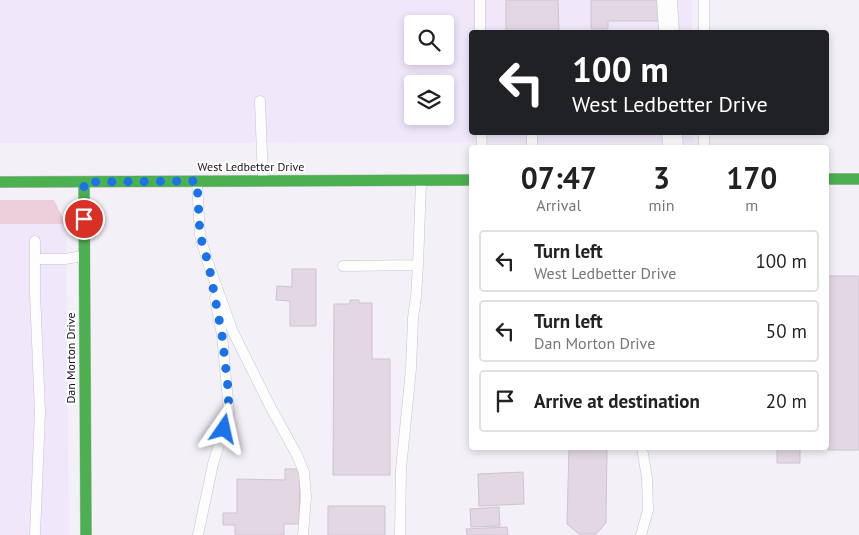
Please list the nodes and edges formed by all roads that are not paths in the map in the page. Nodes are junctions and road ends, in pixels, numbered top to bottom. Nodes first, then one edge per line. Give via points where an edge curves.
1 (480, 0) edge
2 (668, 0) edge
3 (704, 0) edge
4 (480, 30) edge
5 (669, 30) edge
6 (704, 30) edge
7 (260, 101) dead end
8 (829, 179) edge
9 (859, 179) edge
10 (421, 180) junction
11 (469, 180) edge
12 (197, 181) junction
13 (264, 181) junction
14 (0, 182) edge
15 (84, 182) junction
16 (35, 241) dead end
17 (84, 256) junction
18 (35, 259) junction
19 (418, 265) junction
20 (209, 266) junction
21 (343, 266) dead end
22 (642, 450) edge
23 (35, 535) edge
24 (86, 535) edge
25 (198, 535) edge
26 (303, 535) edge
27 (400, 535) edge
28 (641, 535) edge

1 - 4 lane
2 - 5 street
3 - 6 lane
7 - 13 lane
8 - 9 street
10 - 11 street, West Ledbetter Drive
10 - 13 street, West Ledbetter Drive
10 - 19 lane
12 - 13 street, West Ledbetter Drive
12 - 15 street, West Ledbetter Drive
12 - 20 lane via 200,235
14 - 15 street, West Ledbetter Drive
15 - 17 street, Dan Morton Drive
16 - 18 lane
17 - 18 lane
17 - 24 street, Dan Morton Drive
18 - 23 lane via 40,412
19 - 21 lane
19 - 27 lane via 401,469
20 - 25 lane via 222,335 229,412 213,464
20 - 26 lane via 232,332 304,472
22 - 28 lane via 648,510

